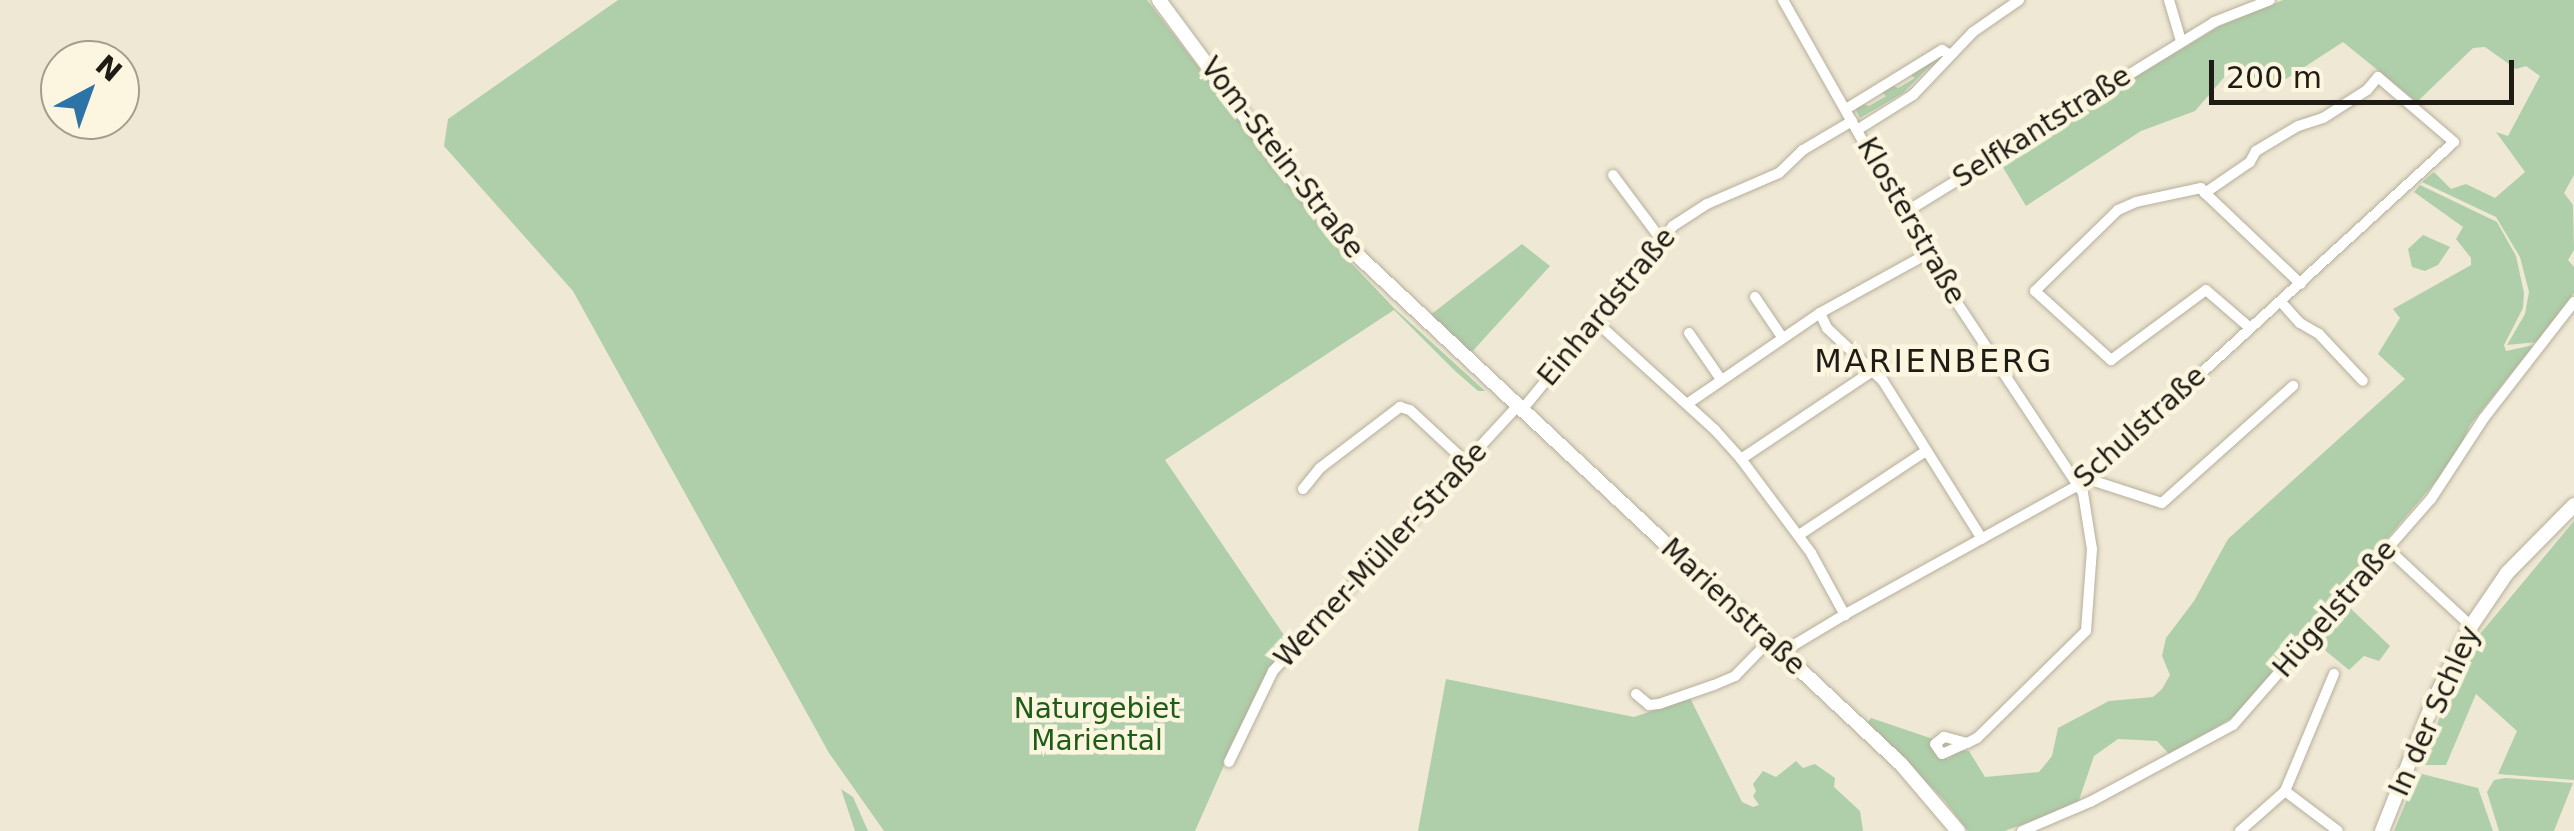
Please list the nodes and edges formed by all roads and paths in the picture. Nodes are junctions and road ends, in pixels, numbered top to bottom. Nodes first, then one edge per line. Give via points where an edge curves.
1 (1159, 0) edge
2 (1783, 0) edge
3 (2019, 0) edge
4 (2169, 0) edge
5 (2270, 0) edge
6 (2181, 41) junction
7 (1951, 54) junction
8 (1846, 108) junction
9 (1855, 125) junction
10 (1613, 176) dead end
11 (2205, 193) junction
12 (1904, 213) junction
13 (1660, 238) junction
14 (1927, 254) junction
15 (2300, 284) junction
16 (1755, 297) dead end
17 (2281, 302) junction
18 (2574, 302) edge
19 (1820, 313) junction
20 (1593, 319) junction
21 (2250, 328) junction
22 (1689, 333) dead end
23 (1782, 337) junction
24 (1874, 370) junction
25 (1720, 378) junction
26 (2363, 381) dead end
27 (2293, 386) dead end
28 (1499, 391) joint
29 (1687, 404) junction
30 (1519, 409) junction
31 (1926, 451) junction
32 (1741, 459) junction
33 (1466, 462) junction
34 (2090, 474) junction
35 (2079, 485) junction
36 (1303, 489) dead end
37 (2574, 505) edge
38 (1799, 536) junction
39 (1982, 539) junction
40 (2386, 548) junction
41 (1845, 615) junction
42 (2471, 626) junction
43 (1769, 641) junction
44 (1785, 656) junction
45 (2334, 674) dead end
46 (1636, 694) dead end
47 (1967, 743) dead end
48 (1228, 762) dead end
49 (2285, 792) junction
50 (1958, 831) edge
51 (2022, 831) edge
52 (2240, 831) edge
53 (2338, 831) edge
54 (2382, 831) edge

1 - 28 main road, Vom-Stein-Straße via 1323,217
2 - 8 street, Klosterstraße
3 - 7 street
4 - 6 street
5 - 6 street, Selfkantstraße
6 - 12 street, Selfkantstraße
7 - 8 street via 1942,50
7 - 9 street, Einhardstraße via 1910,98
8 - 9 street, Klosterstraße
9 - 12 street, Klosterstraße
9 - 13 street, Einhardstraße via 1802,150 1790,167 1688,214
10 - 13 street
11 - 15 street
11 - 15 street, Schulstraße via 2256,151 2367,90 2376,77 2454,142
11 - 21 street via 2200,188 2118,210 2035,291 2110,360 2206,290
12 - 14 street, Klosterstraße
13 - 20 street, Einhardstraße
14 - 19 street
14 - 35 street, Klosterstraße
15 - 17 street, Schulstraße
16 - 23 street
17 - 21 street, Schulstraße
17 - 26 street via 2358,366
18 - 40 street, Hügelstraße via 2484,418 2454,470
19 - 23 street
19 - 24 street via 1835,337
20 - 29 street
20 - 30 street, Einhardstraße
21 - 34 street, Schulstraße
22 - 25 street
23 - 25 street
24 - 31 street
24 - 32 street
25 - 29 street
27 - 34 street via 2162,502
28 - 30 main road, Marienstraße
29 - 32 street
30 - 33 street, Werner-Müller-Straße
30 - 43 main road, Marienstraße
31 - 38 street
31 - 39 street
32 - 38 street
33 - 36 street via 1400,407 1320,468
33 - 48 street, Werner-Müller-Straße via 1273,672
34 - 35 street, Schulstraße
35 - 39 street, Schulstraße
35 - 47 street, Klosterstraße via 2092,549 2086,632
37 - 42 main road, In der Schley via 2507,573
38 - 41 street
39 - 41 street, Schulstraße
40 - 42 street
40 - 51 street, Hügelstraße via 2233,725
41 - 44 street, Schulstraße
42 - 54 main road, In der Schley
43 - 44 main road, Marienstraße
43 - 46 street via 1735,676 1714,685 1660,704 1648,705
44 - 50 main road, Marienstraße via 1901,764
45 - 49 street
49 - 52 street
49 - 53 street

